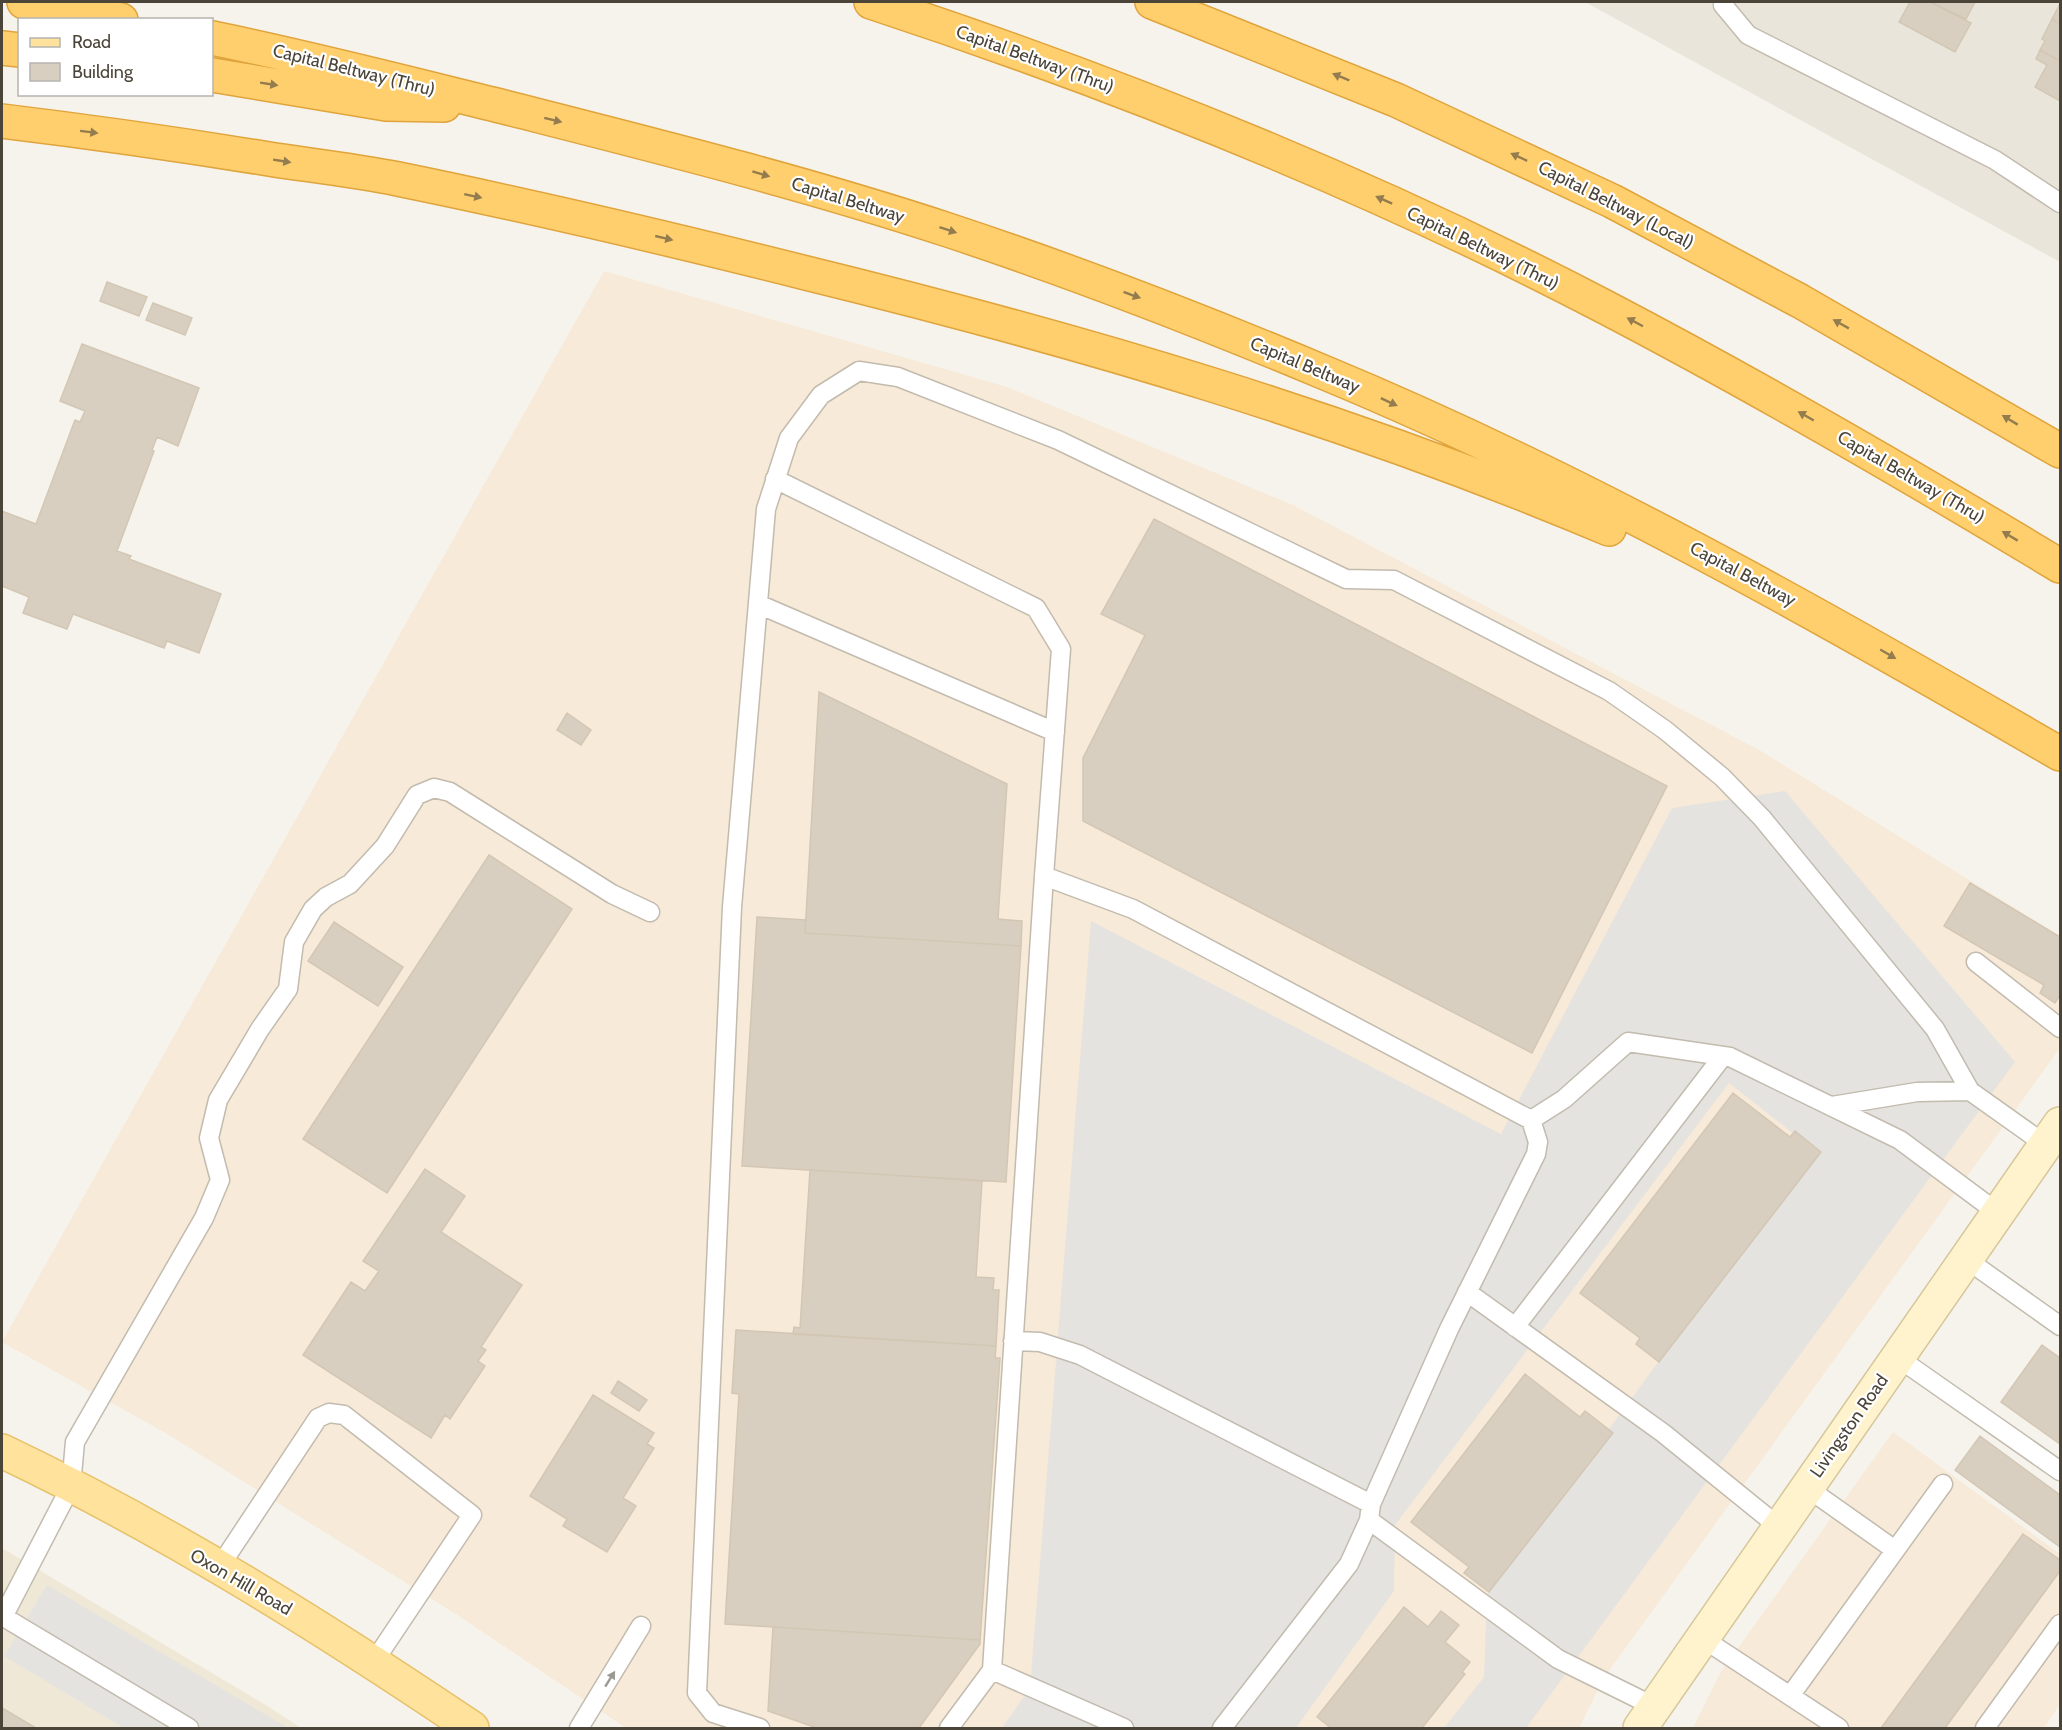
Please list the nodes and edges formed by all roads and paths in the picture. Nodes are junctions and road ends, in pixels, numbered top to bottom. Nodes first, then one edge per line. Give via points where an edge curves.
1 (24, 2) edge
2 (871, 2) edge
3 (1152, 2) edge
4 (1725, 2) edge
5 (110, 18) edge
6 (213, 38) edge
7 (2, 48) edge
8 (18, 51) edge
9 (213, 75) edge
10 (496, 106) junction
11 (2, 121) edge
12 (2061, 203) edge
13 (2061, 451) edge
14 (775, 479) junction
15 (2061, 566) edge
16 (758, 604) junction
17 (1838, 624) junction
18 (1055, 732) junction
19 (2061, 754) edge
20 (1044, 876) junction
21 (650, 912) dead end
22 (1976, 962) dead end
23 (2061, 1028) edge
24 (1723, 1056) junction
25 (1970, 1091) junction
26 (1832, 1106) junction
27 (1531, 1120) junction
28 (2053, 1135) edge
29 (1998, 1213) junction
30 (1966, 1259) junction
31 (1467, 1292) junction
32 (2061, 1326) edge
33 (1515, 1327) junction
34 (1013, 1341) junction
35 (1897, 1357) junction
36 (2, 1451) edge
37 (2061, 1471) edge
38 (1943, 1484) dead end
39 (71, 1486) junction
40 (1806, 1487) junction
41 (1370, 1512) junction
42 (1779, 1527) junction
43 (1895, 1550) junction
44 (219, 1569) junction
45 (2, 1616) edge
46 (2061, 1624) edge
47 (641, 1626) dead end
48 (1702, 1638) junction
49 (373, 1663) junction
50 (992, 1671) junction
51 (1790, 1696) junction
52 (1648, 1718) edge
53 (189, 1728) edge
54 (472, 1728) edge
55 (579, 1728) edge
56 (760, 1728) edge
57 (949, 1728) edge
58 (1124, 1728) edge
59 (1222, 1728) edge
60 (1839, 1728) edge
61 (1985, 1728) edge

1 - 5 highway
15 -> 2 highway, Capital Beltway (Thru) via 1756,387 1602,305 1391,203 1198,120 983,39
13 -> 3 highway, Capital Beltway (Local) via 1800,300 1612,201 1396,100
4 - 12 lane via 1723,5 1748,35 1995,160
6 - 10 highway, Capital Beltway (Thru) via 328,62
7 - 8 highway
9 -> 10 highway via 386,104
10 -> 17 highway, Capital Beltway via 705,158 911,219 1137,297 1327,373 1518,461
11 -> 17 highway via 395,178 694,245 1113,354 1317,417 1512,488
14 - 16 lane via 766,509
14 - 18 lane via 1036,608 1061,649
14 - 25 lane via 789,438 821,395 859,370 898,377 1058,440 1346,579 1394,580 1609,691 1722,777 1762,818 1935,1029
16 - 18 lane
16 - 56 lane via 732,907 697,1693 713,1713
17 -> 19 highway, Capital Beltway
18 - 20 lane
20 - 27 lane via 1133,909
20 - 34 lane
21 - 39 lane via 612,894 450,792 434,788 417,795 385,846 350,884 313,909 294,942 288,989 218,1100 209,1138 220,1180 204,1218 75,1442
22 - 23 lane
24 - 26 lane
24 - 27 lane via 1628,1042 1564,1099
24 - 33 lane
25 - 26 lane via 1917,1092
25 - 28 lane
26 - 29 lane via 1900,1140
27 - 31 lane via 1538,1142 1536,1154
28 - 29 main road, Livingston Road
29 - 30 main road, Livingston Road
30 - 32 lane
30 - 35 main road, Livingston Road
31 - 33 lane
31 - 41 lane
33 - 42 lane via 1663,1433
34 - 41 lane via 1040,1342 1080,1355
34 - 50 lane
35 - 37 lane
35 - 40 main road, Livingston Road
36 - 39 main road, Oxon Hill Road
38 - 43 lane
39 - 44 main road, Oxon Hill Road
39 - 45 lane
40 - 42 main road, Livingston Road
40 - 43 lane
41 - 52 lane via 1558,1659
41 - 59 lane via 1349,1563
42 - 48 main road, Livingston Road
43 - 51 lane
44 - 49 main road, Oxon Hill Road
44 - 49 lane via 318,1418 329,1413 344,1415 472,1515
45 - 53 lane
46 - 61 lane
55 -> 47 lane
48 - 51 lane
48 - 52 main road, Livingston Road
49 - 54 main road, Oxon Hill Road
50 - 57 lane
50 - 58 lane
51 - 60 lane

